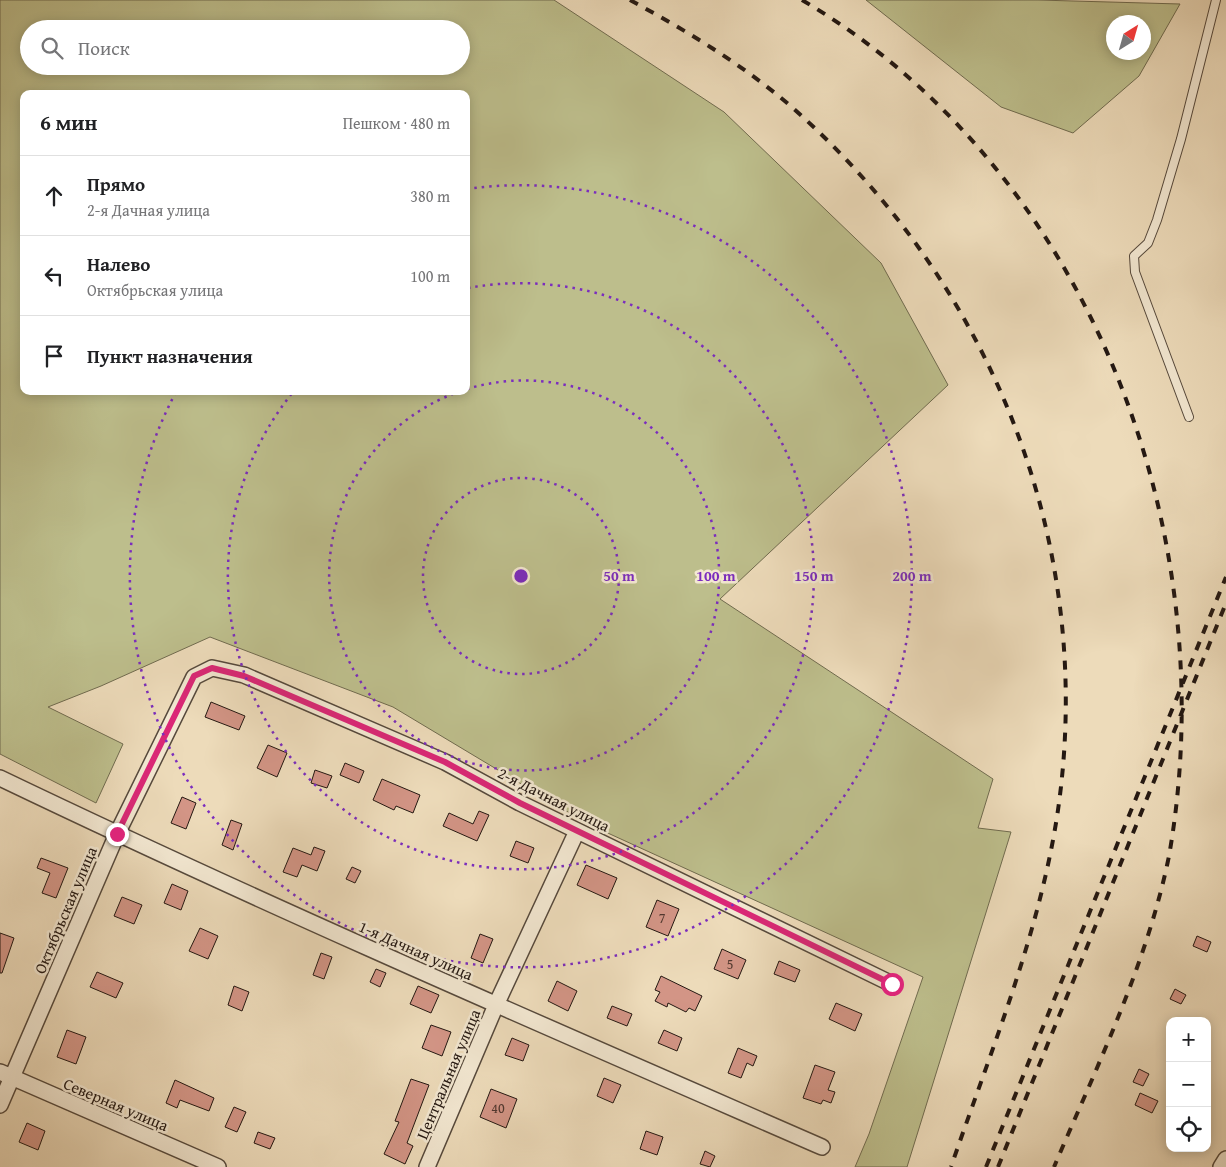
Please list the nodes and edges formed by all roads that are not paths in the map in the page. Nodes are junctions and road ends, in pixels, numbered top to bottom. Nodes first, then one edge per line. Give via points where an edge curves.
1 (1216, 0) edge
2 (1189, 417) dead end
3 (194, 676) joint
4 (0, 778) edge
5 (577, 831) junction
6 (117, 834) junction
7 (892, 984) dead end
8 (496, 1005) junction
9 (6, 1075) edge
10 (0, 1105) edge
11 (822, 1147) dead end
12 (1226, 1159) edge
13 (218, 1167) edge
14 (428, 1167) edge
15 (1221, 1167) edge

1 - 2 lane via 1157,220 1148,243 1134,256 1135,272
3 - 5 street, 2-я Дачная улица via 212,668 244,676 445,762
3 - 6 street, Октябрьская улица
4 - 6 street, 1-я Дачная улица
5 - 7 street, 2-я Дачная улица
5 - 8 street, Центральная улица
6 - 8 street, 1-я Дачная улица
6 - 9 street, Октябрьская улица
8 - 11 street, 1-я Дачная улица
8 - 14 street, Центральная улица
9 - 10 street, Октябрьская улица
9 - 13 street, Северная улица
12 - 15 street

